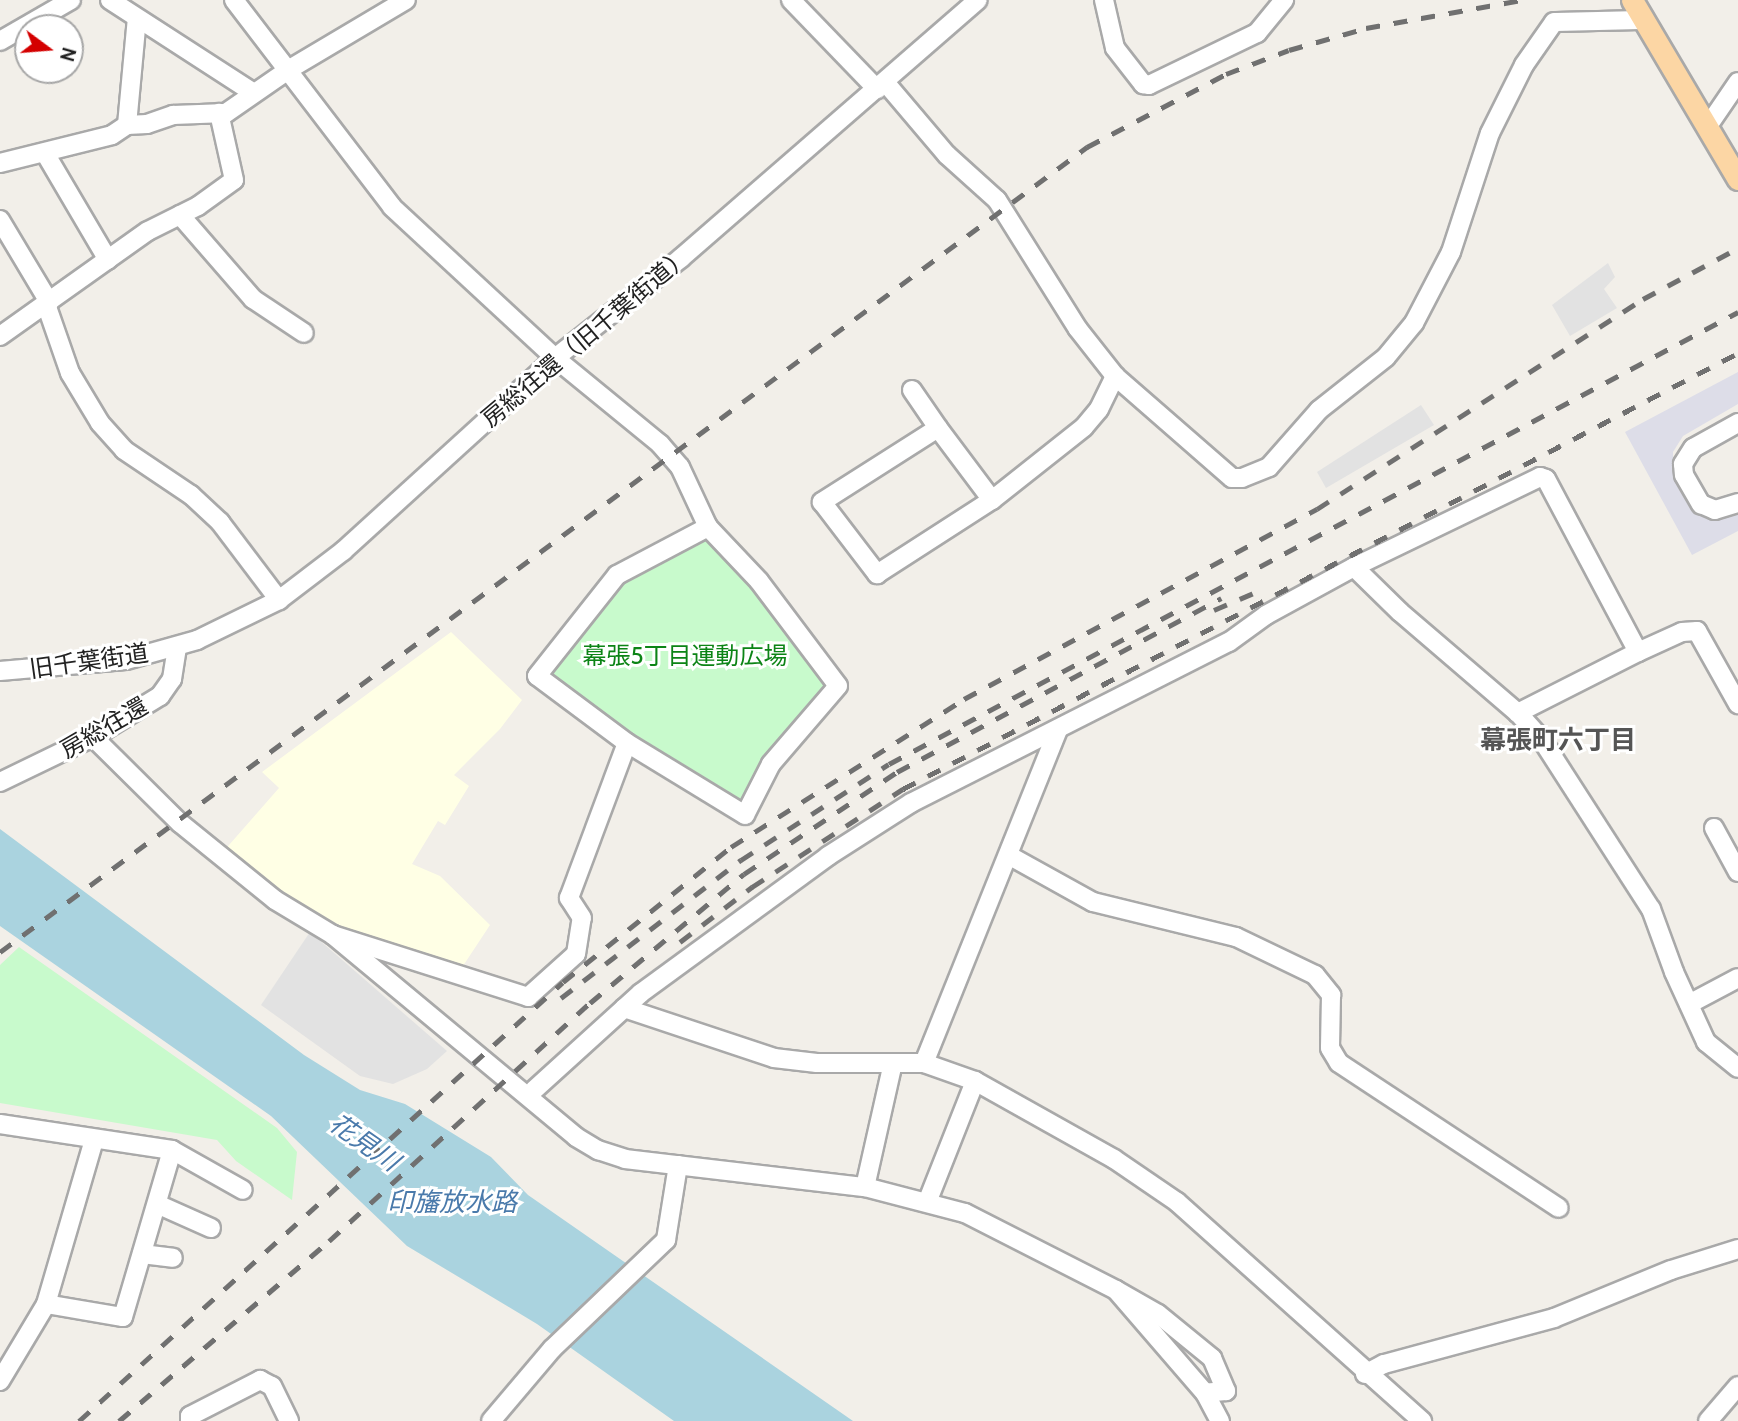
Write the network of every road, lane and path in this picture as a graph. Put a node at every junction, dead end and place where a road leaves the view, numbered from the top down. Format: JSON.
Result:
{"nodes":[{"id":1,"x":71,"y":0,"type":"edge"},
{"id":2,"x":110,"y":0,"type":"edge"},
{"id":3,"x":234,"y":0,"type":"edge"},
{"id":4,"x":406,"y":0,"type":"edge"},
{"id":5,"x":791,"y":0,"type":"edge"},
{"id":6,"x":978,"y":0,"type":"edge"},
{"id":7,"x":1104,"y":0,"type":"edge"},
{"id":8,"x":1284,"y":0,"type":"edge"},
{"id":9,"x":1632,"y":0,"type":"edge"},
{"id":10,"x":137,"y":18,"type":"junction"},
{"id":11,"x":1642,"y":20,"type":"junction"},
{"id":12,"x":0,"y":41,"type":"edge"},
{"id":13,"x":288,"y":69,"type":"junction"},
{"id":14,"x":1738,"y":82,"type":"edge"},
{"id":15,"x":881,"y":85,"type":"junction"},
{"id":16,"x":254,"y":93,"type":"junction"},
{"id":17,"x":219,"y":113,"type":"junction"},
{"id":18,"x":127,"y":125,"type":"junction"},
{"id":19,"x":1708,"y":126,"type":"junction"},
{"id":20,"x":45,"y":153,"type":"junction"},
{"id":21,"x":0,"y":163,"type":"edge"},
{"id":22,"x":1738,"y":179,"type":"edge"},
{"id":23,"x":180,"y":215,"type":"junction"},
{"id":24,"x":0,"y":220,"type":"edge"},
{"id":25,"x":108,"y":260,"type":"junction"},
{"id":26,"x":48,"y":303,"type":"junction"},
{"id":27,"x":304,"y":333,"type":"dead end"},
{"id":28,"x":0,"y":336,"type":"edge"},
{"id":29,"x":555,"y":358,"type":"junction"},
{"id":30,"x":1115,"y":376,"type":"junction"},
{"id":31,"x":912,"y":390,"type":"dead end"},
{"id":32,"x":1738,"y":423,"type":"edge"},
{"id":33,"x":938,"y":428,"type":"junction"},
{"id":34,"x":992,"y":500,"type":"junction"},
{"id":35,"x":1738,"y":503,"type":"edge"},
{"id":36,"x":708,"y":527,"type":"junction"},
{"id":37,"x":1354,"y":567,"type":"junction"},
{"id":38,"x":279,"y":600,"type":"junction"},
{"id":39,"x":177,"y":647,"type":"junction"},
{"id":40,"x":1638,"y":652,"type":"junction"},
{"id":41,"x":0,"y":671,"type":"edge"},
{"id":42,"x":1738,"y":704,"type":"edge"},
{"id":43,"x":1518,"y":713,"type":"junction"},
{"id":44,"x":1058,"y":729,"type":"junction"},
{"id":45,"x":93,"y":737,"type":"junction"},
{"id":46,"x":626,"y":743,"type":"junction"},
{"id":47,"x":0,"y":782,"type":"edge"},
{"id":48,"x":1714,"y":828,"type":"dead end"},
{"id":49,"x":1010,"y":856,"type":"junction"},
{"id":50,"x":1738,"y":872,"type":"edge"},
{"id":51,"x":333,"y":935,"type":"junction"},
{"id":52,"x":1738,"y":978,"type":"edge"},
{"id":53,"x":1689,"y":1004,"type":"junction"},
{"id":54,"x":624,"y":1008,"type":"junction"},
{"id":55,"x":893,"y":1063,"type":"junction"},
{"id":56,"x":924,"y":1063,"type":"junction"},
{"id":57,"x":1738,"y":1068,"type":"edge"},
{"id":58,"x":975,"y":1081,"type":"junction"},
{"id":59,"x":534,"y":1090,"type":"dead end"},
{"id":60,"x":0,"y":1124,"type":"edge"},
{"id":61,"x":94,"y":1140,"type":"junction"},
{"id":62,"x":172,"y":1150,"type":"junction"},
{"id":63,"x":678,"y":1165,"type":"junction"},
{"id":64,"x":864,"y":1187,"type":"junction"},
{"id":65,"x":243,"y":1190,"type":"dead end"},
{"id":66,"x":928,"y":1200,"type":"junction"},
{"id":67,"x":157,"y":1204,"type":"junction"},
{"id":68,"x":1559,"y":1208,"type":"dead end"},
{"id":69,"x":211,"y":1228,"type":"dead end"},
{"id":70,"x":1738,"y":1249,"type":"edge"},
{"id":71,"x":142,"y":1254,"type":"junction"},
{"id":72,"x":173,"y":1258,"type":"dead end"},
{"id":73,"x":1116,"y":1290,"type":"junction"},
{"id":74,"x":46,"y":1304,"type":"junction"},
{"id":75,"x":1365,"y":1374,"type":"junction"},
{"id":76,"x":0,"y":1381,"type":"edge"},
{"id":77,"x":1738,"y":1386,"type":"edge"},
{"id":78,"x":1205,"y":1393,"type":"junction"},
{"id":79,"x":190,"y":1421,"type":"edge"},
{"id":80,"x":289,"y":1421,"type":"edge"},
{"id":81,"x":491,"y":1421,"type":"edge"},
{"id":82,"x":1220,"y":1421,"type":"edge"},
{"id":83,"x":1422,"y":1421,"type":"edge"},
{"id":84,"x":1708,"y":1421,"type":"edge"}],
"edges":[{"from":1,"to":12,"type":"street"},
{"from":2,"to":10,"type":"street"},
{"from":3,"to":13,"type":"street"},
{"from":4,"to":13,"type":"street"},
{"from":5,"to":15,"type":"street"},
{"from":6,"to":15,"type":"street","name":"房総往還（旧千葉街道）"},
{"from":7,"to":8,"type":"street"},
{"from":9,"to":11,"type":"main road"},
{"from":10,"to":16,"type":"street"},
{"from":10,"to":18,"type":"street"},
{"from":11,"to":19,"type":"main road"},
{"from":11,"to":30,"type":"street"},
{"from":13,"to":16,"type":"street"},
{"from":13,"to":29,"type":"street"},
{"from":14,"to":19,"type":"street"},
{"from":15,"to":29,"type":"street","name":"房総往還（旧千葉街道）"},
{"from":15,"to":30,"type":"street"},
{"from":16,"to":17,"type":"street"},
{"from":17,"to":18,"type":"street"},
{"from":17,"to":23,"type":"street"},
{"from":18,"to":20,"type":"street"},
{"from":19,"to":22,"type":"main road"},
{"from":20,"to":21,"type":"street"},
{"from":20,"to":25,"type":"street"},
{"from":23,"to":25,"type":"street"},
{"from":23,"to":27,"type":"street"},
{"from":24,"to":26,"type":"street"},
{"from":25,"to":26,"type":"street"},
{"from":26,"to":28,"type":"street"},
{"from":26,"to":38,"type":"street"},
{"from":29,"to":36,"type":"street"},
{"from":29,"to":38,"type":"street","name":"房総往還（旧千葉街道）"},
{"from":30,"to":34,"type":"street"},
{"from":31,"to":33,"type":"street"},
{"from":32,"to":35,"type":"street"},
{"from":33,"to":34,"type":"street"},
{"from":33,"to":34,"type":"street"},
{"from":36,"to":46,"type":"street"},
{"from":36,"to":46,"type":"street"},
{"from":37,"to":40,"type":"street"},
{"from":37,"to":43,"type":"street"},
{"from":37,"to":44,"type":"street"},
{"from":38,"to":39,"type":"street","name":"房総往還（旧千葉街道）"},
{"from":39,"to":41,"type":"street","name":"旧千葉街道"},
{"from":39,"to":45,"type":"street","name":"房総往還"},
{"from":40,"to":42,"type":"street"},
{"from":40,"to":43,"type":"street"},
{"from":43,"to":53,"type":"street"},
{"from":44,"to":49,"type":"street"},
{"from":44,"to":54,"type":"street"},
{"from":45,"to":47,"type":"street","name":"房総往還"},
{"from":45,"to":51,"type":"street"},
{"from":46,"to":51,"type":"street"},
{"from":48,"to":50,"type":"street"},
{"from":49,"to":56,"type":"street"},
{"from":49,"to":68,"type":"street"},
{"from":51,"to":63,"type":"street"},
{"from":52,"to":53,"type":"street"},
{"from":53,"to":57,"type":"street"},
{"from":54,"to":55,"type":"street"},
{"from":54,"to":59,"type":"street"},
{"from":55,"to":56,"type":"street"},
{"from":55,"to":64,"type":"street"},
{"from":56,"to":58,"type":"street"},
{"from":58,"to":66,"type":"street"},
{"from":58,"to":75,"type":"street"},
{"from":60,"to":61,"type":"street"},
{"from":61,"to":62,"type":"street"},
{"from":61,"to":74,"type":"street"},
{"from":62,"to":65,"type":"street"},
{"from":62,"to":67,"type":"street"},
{"from":63,"to":64,"type":"street"},
{"from":63,"to":81,"type":"street"},
{"from":64,"to":66,"type":"street"},
{"from":66,"to":73,"type":"street"},
{"from":67,"to":69,"type":"street"},
{"from":67,"to":71,"type":"street"},
{"from":70,"to":75,"type":"street"},
{"from":71,"to":72,"type":"street"},
{"from":71,"to":74,"type":"street"},
{"from":73,"to":78,"type":"street"},
{"from":73,"to":78,"type":"street"},
{"from":74,"to":76,"type":"street"},
{"from":75,"to":83,"type":"street"},
{"from":77,"to":84,"type":"street"},
{"from":78,"to":82,"type":"street"},
{"from":79,"to":80,"type":"street"}]}
